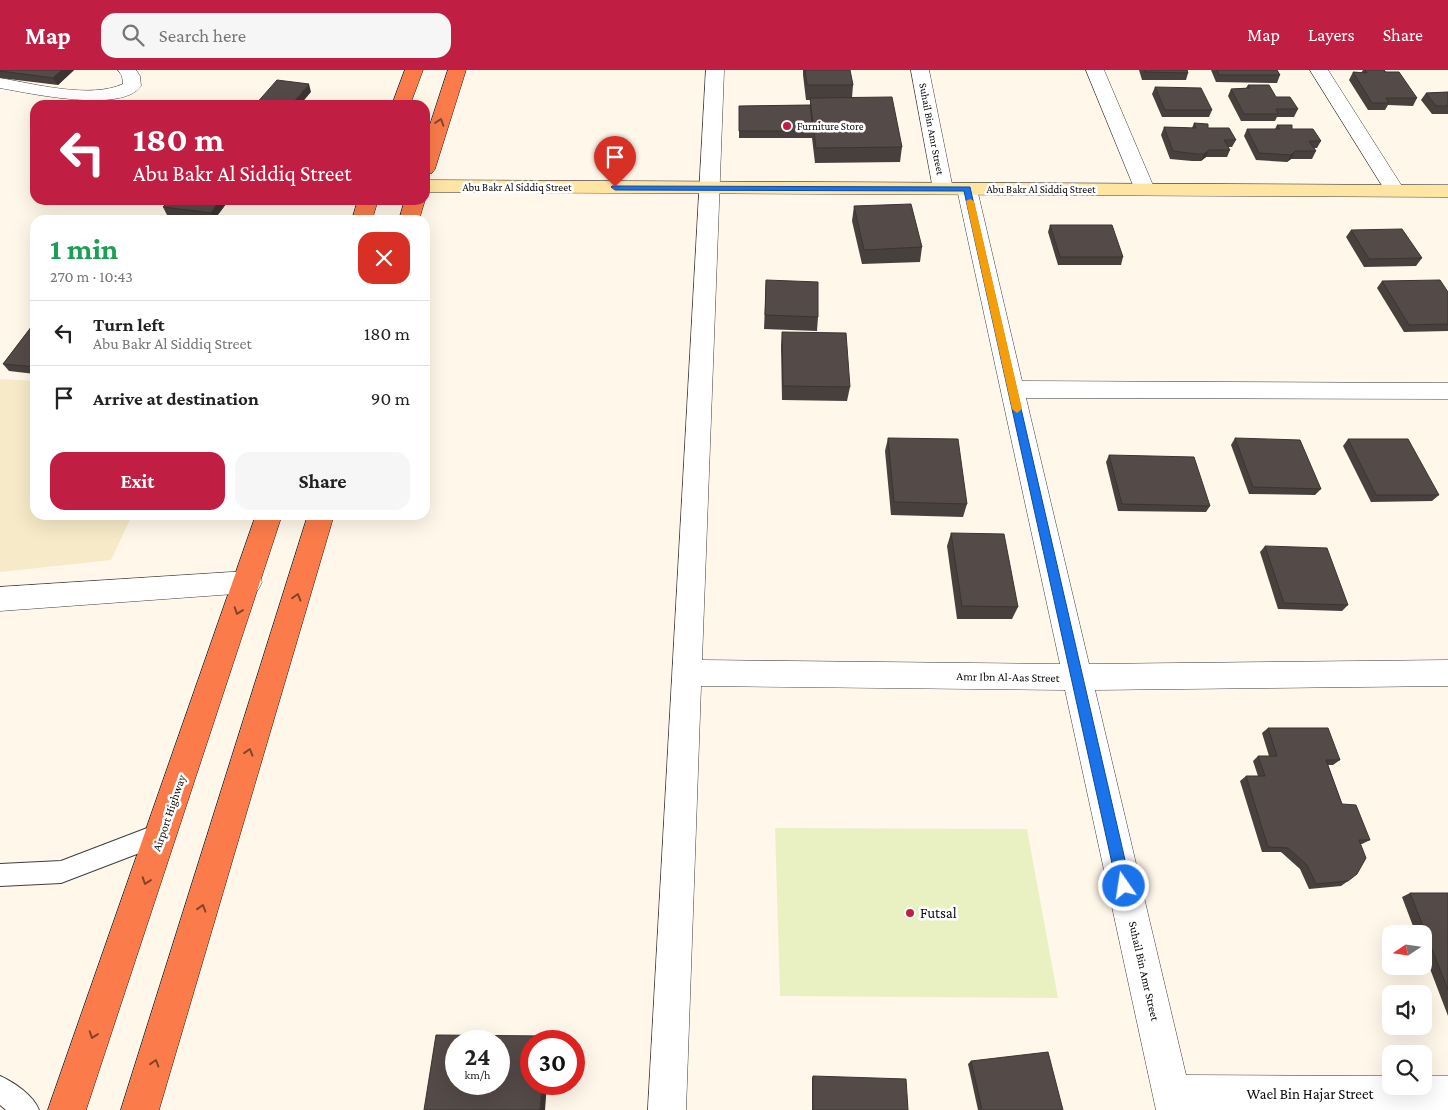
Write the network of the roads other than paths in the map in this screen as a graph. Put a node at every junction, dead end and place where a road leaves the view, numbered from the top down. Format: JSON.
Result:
{"nodes":[{"id":1,"x":127,"y":70,"type":"edge"},
{"id":2,"x":414,"y":70,"type":"edge"},
{"id":3,"x":457,"y":70,"type":"edge"},
{"id":4,"x":715,"y":70,"type":"edge"},
{"id":5,"x":920,"y":70,"type":"edge"},
{"id":6,"x":1095,"y":70,"type":"edge"},
{"id":7,"x":1319,"y":70,"type":"edge"},
{"id":8,"x":0,"y":83,"type":"edge"},
{"id":9,"x":403,"y":100,"type":"edge"},
{"id":10,"x":430,"y":154,"type":"edge"},
{"id":11,"x":430,"y":186,"type":"edge"},
{"id":12,"x":710,"y":188,"type":"junction"},
{"id":13,"x":943,"y":189,"type":"junction"},
{"id":14,"x":967,"y":189,"type":"junction"},
{"id":15,"x":1144,"y":190,"type":"junction"},
{"id":16,"x":1395,"y":191,"type":"junction"},
{"id":17,"x":1448,"y":191,"type":"edge"},
{"id":18,"x":1012,"y":389,"type":"junction"},
{"id":19,"x":1448,"y":391,"type":"edge"},
{"id":20,"x":267,"y":520,"type":"edge"},
{"id":21,"x":319,"y":520,"type":"edge"},
{"id":22,"x":248,"y":582,"type":"junction"},
{"id":23,"x":0,"y":599,"type":"edge"},
{"id":24,"x":1448,"y":673,"type":"edge"},
{"id":25,"x":687,"y":674,"type":"junction"},
{"id":26,"x":1077,"y":678,"type":"junction"},
{"id":27,"x":163,"y":833,"type":"junction"},
{"id":28,"x":0,"y":875,"type":"edge"},
{"id":29,"x":0,"y":1089,"type":"edge"},
{"id":30,"x":1448,"y":1095,"type":"edge"},
{"id":31,"x":1173,"y":1102,"type":"edge"},
{"id":32,"x":26,"y":1110,"type":"edge"},
{"id":33,"x":67,"y":1110,"type":"edge"},
{"id":34,"x":140,"y":1110,"type":"edge"},
{"id":35,"x":667,"y":1110,"type":"edge"}],
"edges":[{"from":1,"to":8,"type":"street"},
{"from":2,"to":9,"type":"highway"},
{"from":10,"to":3,"type":"highway","one_way":true},
{"from":4,"to":12,"type":"street"},
{"from":5,"to":13,"type":"street","name":"Suhail Bin Amr Street"},
{"from":6,"to":15,"type":"street"},
{"from":7,"to":16,"type":"street"},
{"from":11,"to":12,"type":"street","name":"Abu Bakr Al Siddiq Street"},
{"from":12,"to":13,"type":"street","name":"Abu Bakr Al Siddiq Street"},
{"from":12,"to":25,"type":"street"},
{"from":13,"to":14,"type":"street","name":"Abu Bakr Al Siddiq Street"},
{"from":14,"to":15,"type":"street","name":"Abu Bakr Al Siddiq Street"},
{"from":14,"to":18,"type":"street","name":"Suhail Bin Amr Street"},
{"from":15,"to":16,"type":"street","name":"Abu Bakr Al Siddiq Street"},
{"from":16,"to":17,"type":"street","name":"Abu Bakr Al Siddiq Street"},
{"from":18,"to":19,"type":"street"},
{"from":18,"to":26,"type":"street","name":"Suhail Bin Amr Street"},
{"from":20,"to":22,"type":"highway","name":"Airport Highway"},
{"from":34,"to":21,"type":"highway","one_way":true},
{"from":22,"to":23,"type":"street"},
{"from":22,"to":27,"type":"highway","name":"Airport Highway","one_way":true},
{"from":24,"to":26,"type":"street","name":"Amr Ibn Al-Aas Street"},
{"from":25,"to":26,"type":"street","name":"Amr Ibn Al-Aas Street"},
{"from":25,"to":35,"type":"street"},
{"from":26,"to":31,"type":"street","name":"Suhail Bin Amr Street"},
{"from":27,"to":28,"type":"lane"},
{"from":27,"to":33,"type":"highway","name":"Airport Highway","one_way":true},
{"from":29,"to":32,"type":"lane"},
{"from":30,"to":31,"type":"street","name":"Wael Bin Hajar Street"}]}
